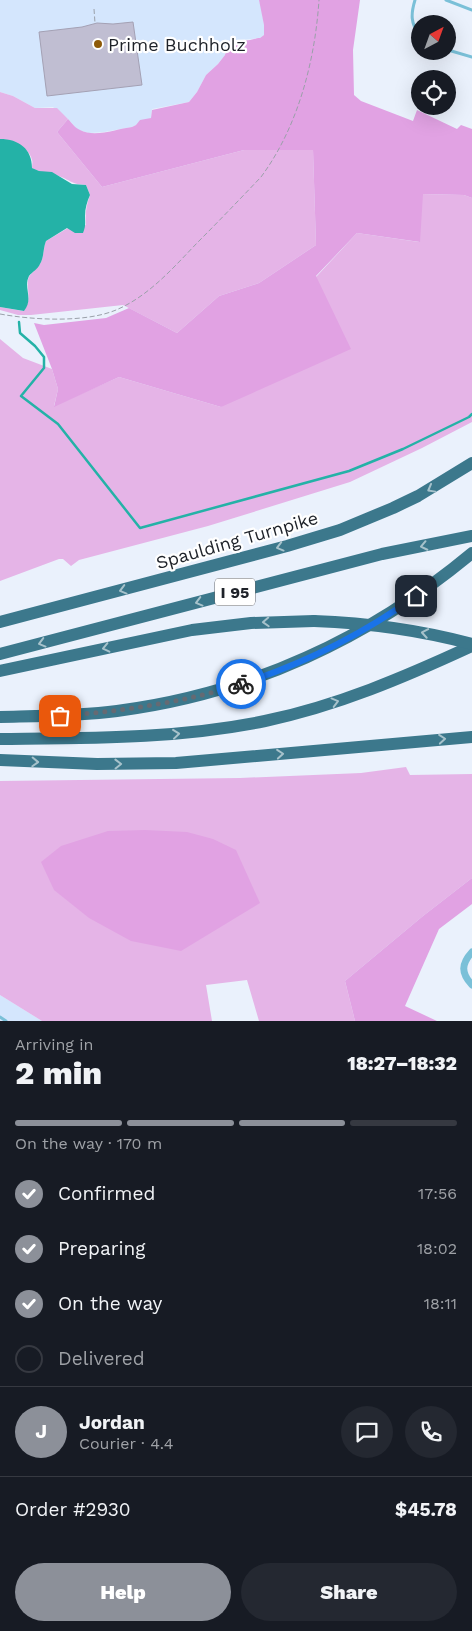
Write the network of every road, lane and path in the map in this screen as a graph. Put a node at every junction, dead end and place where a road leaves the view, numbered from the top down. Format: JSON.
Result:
{"nodes":[{"id":1,"x":319,"y":0,"type":"edge"},
{"id":2,"x":415,"y":0,"type":"edge"},
{"id":3,"x":446,"y":0,"type":"edge"},
{"id":4,"x":94,"y":9,"type":"dead end"},
{"id":5,"x":472,"y":10,"type":"edge"},
{"id":6,"x":412,"y":15,"type":"edge"},
{"id":7,"x":95,"y":23,"type":"dead end"},
{"id":8,"x":456,"y":52,"type":"edge"},
{"id":9,"x":472,"y":56,"type":"edge"},
{"id":10,"x":0,"y":314,"type":"edge"},
{"id":11,"x":472,"y":463,"type":"edge"},
{"id":12,"x":472,"y":536,"type":"edge"},
{"id":13,"x":472,"y":553,"type":"edge"},
{"id":14,"x":0,"y":622,"type":"edge"},
{"id":15,"x":472,"y":645,"type":"edge"},
{"id":16,"x":0,"y":654,"type":"edge"},
{"id":17,"x":0,"y":671,"type":"edge"},
{"id":18,"x":0,"y":717,"type":"edge"},
{"id":19,"x":472,"y":737,"type":"edge"},
{"id":20,"x":0,"y":739,"type":"edge"},
{"id":21,"x":0,"y":760,"type":"edge"},
{"id":22,"x":472,"y":952,"type":"edge"},
{"id":23,"x":472,"y":985,"type":"edge"},
{"id":24,"x":0,"y":1017,"type":"edge"},
{"id":25,"x":6,"y":1021,"type":"edge"}],
"edges":[{"from":1,"to":10,"type":"path"},
{"from":2,"to":6,"type":"lane"},
{"from":3,"to":5,"type":"lane"},
{"from":4,"to":7,"type":"path"},
{"from":8,"to":9,"type":"lane"},
{"from":11,"to":14,"type":"highway","name":"Spaulding Turnpike","one_way":true},
{"from":12,"to":16,"type":"highway","number":"I 95","one_way":true},
{"from":13,"to":18,"type":"highway"},
{"from":15,"to":17,"type":"highway","one_way":true,"bridge":true},
{"from":20,"to":15,"type":"highway","one_way":true},
{"from":21,"to":19,"type":"highway","one_way":true},
{"from":22,"to":23,"type":"street"},
{"from":24,"to":25,"type":"lane"}]}
